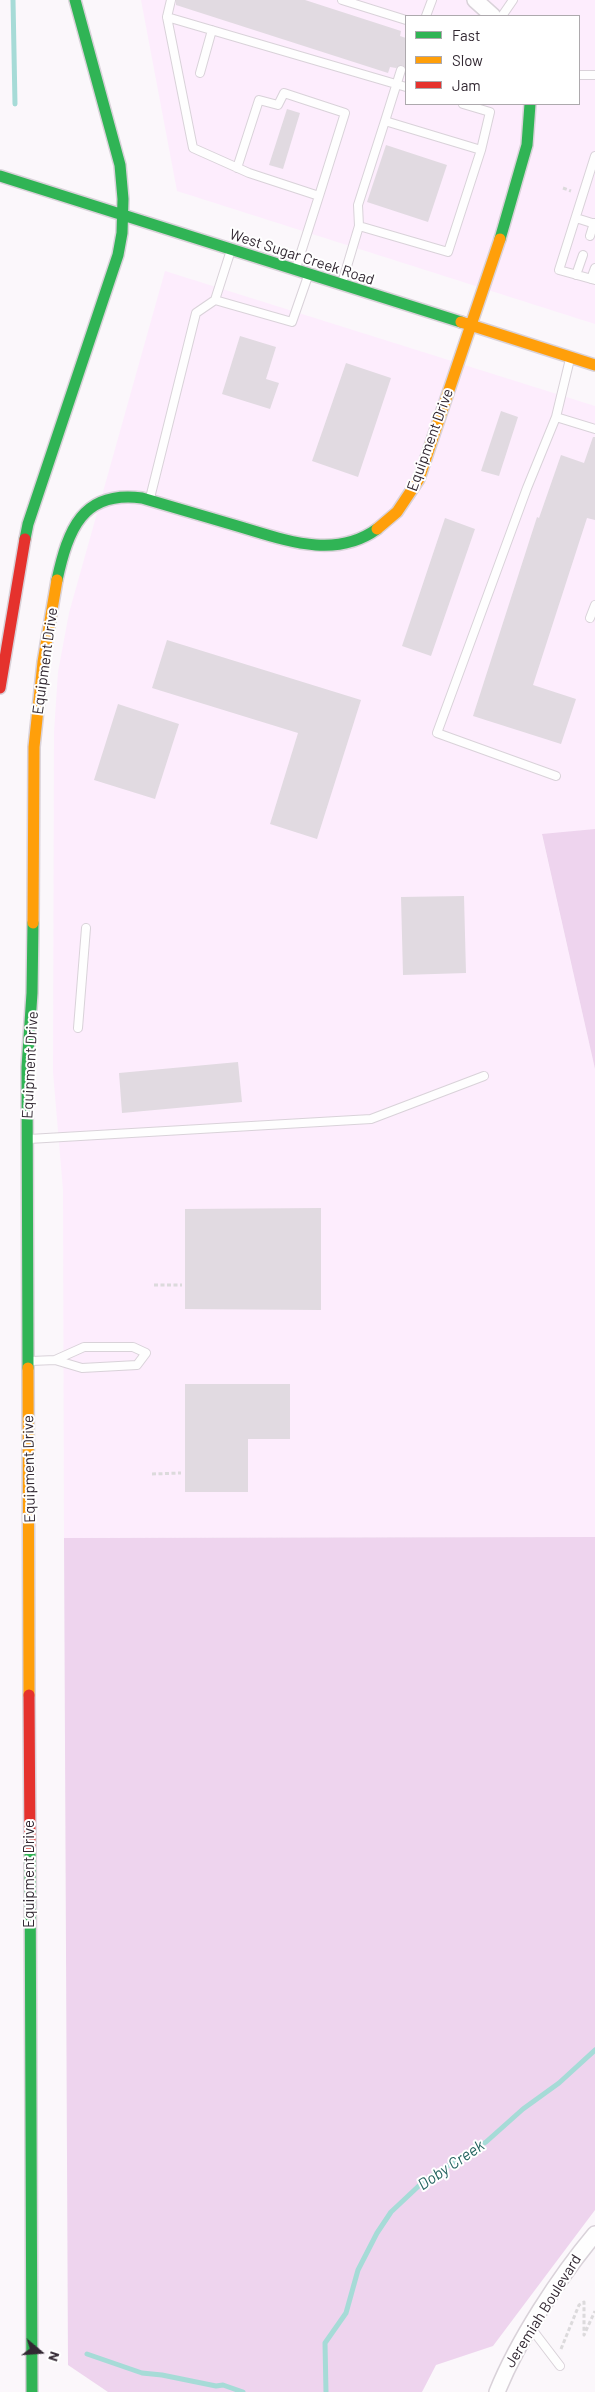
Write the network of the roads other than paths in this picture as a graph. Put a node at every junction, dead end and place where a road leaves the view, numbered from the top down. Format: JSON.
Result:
{"nodes":[{"id":1,"x":76,"y":0,"type":"edge"},
{"id":2,"x":171,"y":0,"type":"edge"},
{"id":3,"x":342,"y":0,"type":"edge"},
{"id":4,"x":432,"y":0,"type":"edge"},
{"id":5,"x":475,"y":0,"type":"edge"},
{"id":6,"x":513,"y":0,"type":"edge"},
{"id":7,"x":426,"y":15,"type":"edge"},
{"id":8,"x":492,"y":15,"type":"edge"},
{"id":9,"x":503,"y":15,"type":"edge"},
{"id":10,"x":167,"y":17,"type":"junction"},
{"id":11,"x":405,"y":20,"type":"edge"},
{"id":12,"x":212,"y":30,"type":"junction"},
{"id":13,"x":402,"y":70,"type":"dead end"},
{"id":14,"x":200,"y":73,"type":"dead end"},
{"id":15,"x":595,"y":74,"type":"edge"},
{"id":16,"x":580,"y":75,"type":"edge"},
{"id":17,"x":397,"y":85,"type":"junction"},
{"id":18,"x":405,"y":88,"type":"edge"},
{"id":19,"x":466,"y":105,"type":"edge"},
{"id":20,"x":530,"y":105,"type":"edge"},
{"id":21,"x":384,"y":122,"type":"junction"},
{"id":22,"x":481,"y":150,"type":"junction"},
{"id":23,"x":595,"y":156,"type":"edge"},
{"id":24,"x":237,"y":168,"type":"junction"},
{"id":25,"x":0,"y":176,"type":"edge"},
{"id":26,"x":319,"y":196,"type":"junction"},
{"id":27,"x":123,"y":215,"type":"junction"},
{"id":28,"x":576,"y":218,"type":"junction"},
{"id":29,"x":594,"y":224,"type":"edge"},
{"id":30,"x":359,"y":226,"type":"junction"},
{"id":31,"x":590,"y":236,"type":"dead end"},
{"id":32,"x":231,"y":250,"type":"junction"},
{"id":33,"x":583,"y":255,"type":"dead end"},
{"id":34,"x":595,"y":268,"type":"edge"},
{"id":35,"x":295,"y":270,"type":"junction"},
{"id":36,"x":308,"y":274,"type":"junction"},
{"id":37,"x":576,"y":275,"type":"junction"},
{"id":38,"x":593,"y":280,"type":"edge"},
{"id":39,"x":341,"y":285,"type":"junction"},
{"id":40,"x":215,"y":300,"type":"junction"},
{"id":41,"x":471,"y":326,"type":"junction"},
{"id":42,"x":571,"y":357,"type":"junction"},
{"id":43,"x":595,"y":365,"type":"edge"},
{"id":44,"x":556,"y":417,"type":"junction"},
{"id":45,"x":595,"y":430,"type":"edge"},
{"id":46,"x":150,"y":500,"type":"junction"},
{"id":47,"x":595,"y":605,"type":"edge"},
{"id":48,"x":590,"y":618,"type":"dead end"},
{"id":49,"x":0,"y":688,"type":"edge"},
{"id":50,"x":556,"y":776,"type":"dead end"},
{"id":51,"x":86,"y":928,"type":"dead end"},
{"id":52,"x":78,"y":1028,"type":"dead end"},
{"id":53,"x":484,"y":1076,"type":"dead end"},
{"id":54,"x":27,"y":1139,"type":"junction"},
{"id":55,"x":55,"y":1360,"type":"junction"},
{"id":56,"x":27,"y":1361,"type":"junction"},
{"id":57,"x":595,"y":2234,"type":"edge"},
{"id":58,"x":531,"y":2328,"type":"junction"},
{"id":59,"x":558,"y":2364,"type":"road end"},
{"id":60,"x":32,"y":2392,"type":"edge"},
{"id":61,"x":497,"y":2392,"type":"edge"}],
"edges":[{"from":1,"to":27,"type":"main road"},
{"from":2,"to":10,"type":"lane"},
{"from":3,"to":11,"type":"lane"},
{"from":4,"to":7,"type":"lane"},
{"from":5,"to":8,"type":"street"},
{"from":6,"to":9,"type":"lane"},
{"from":10,"to":12,"type":"lane"},
{"from":10,"to":24,"type":"lane"},
{"from":12,"to":14,"type":"lane"},
{"from":12,"to":17,"type":"lane"},
{"from":13,"to":17,"type":"lane"},
{"from":15,"to":16,"type":"lane"},
{"from":17,"to":18,"type":"lane"},
{"from":17,"to":21,"type":"lane"},
{"from":19,"to":22,"type":"lane"},
{"from":20,"to":41,"type":"main road","name":"Equipment Drive"},
{"from":21,"to":22,"type":"lane"},
{"from":21,"to":30,"type":"lane"},
{"from":22,"to":30,"type":"lane"},
{"from":23,"to":28,"type":"lane"},
{"from":24,"to":26,"type":"lane"},
{"from":24,"to":26,"type":"lane"},
{"from":25,"to":27,"type":"main road","name":"West Sugar Creek Road"},
{"from":26,"to":35,"type":"lane"},
{"from":27,"to":32,"type":"main road","name":"West Sugar Creek Road"},
{"from":27,"to":49,"type":"main road"},
{"from":28,"to":29,"type":"lane"},
{"from":28,"to":37,"type":"lane"},
{"from":29,"to":31,"type":"lane"},
{"from":30,"to":39,"type":"lane"},
{"from":32,"to":35,"type":"main road","name":"West Sugar Creek Road"},
{"from":32,"to":40,"type":"lane"},
{"from":33,"to":37,"type":"lane"},
{"from":34,"to":38,"type":"lane"},
{"from":35,"to":36,"type":"main road","name":"West Sugar Creek Road"},
{"from":36,"to":39,"type":"main road","name":"West Sugar Creek Road"},
{"from":36,"to":40,"type":"lane"},
{"from":37,"to":38,"type":"lane"},
{"from":39,"to":41,"type":"main road","name":"West Sugar Creek Road"},
{"from":40,"to":46,"type":"lane"},
{"from":41,"to":42,"type":"main road","name":"West Sugar Creek Road"},
{"from":41,"to":46,"type":"main road","name":"Equipment Drive"},
{"from":42,"to":43,"type":"main road","name":"West Sugar Creek Road"},
{"from":42,"to":44,"type":"lane"},
{"from":44,"to":45,"type":"lane"},
{"from":44,"to":50,"type":"lane"},
{"from":46,"to":54,"type":"main road","name":"Equipment Drive"},
{"from":47,"to":48,"type":"lane"},
{"from":51,"to":52,"type":"lane"},
{"from":53,"to":54,"type":"lane"},
{"from":54,"to":56,"type":"main road","name":"Equipment Drive"},
{"from":55,"to":55,"type":"lane"},
{"from":55,"to":56,"type":"lane"},
{"from":56,"to":60,"type":"main road","name":"Equipment Drive"},
{"from":57,"to":58,"type":"street","name":"Jeremiah Boulevard"},
{"from":58,"to":59,"type":"lane"},
{"from":58,"to":61,"type":"street","name":"Jeremiah Boulevard"}]}
